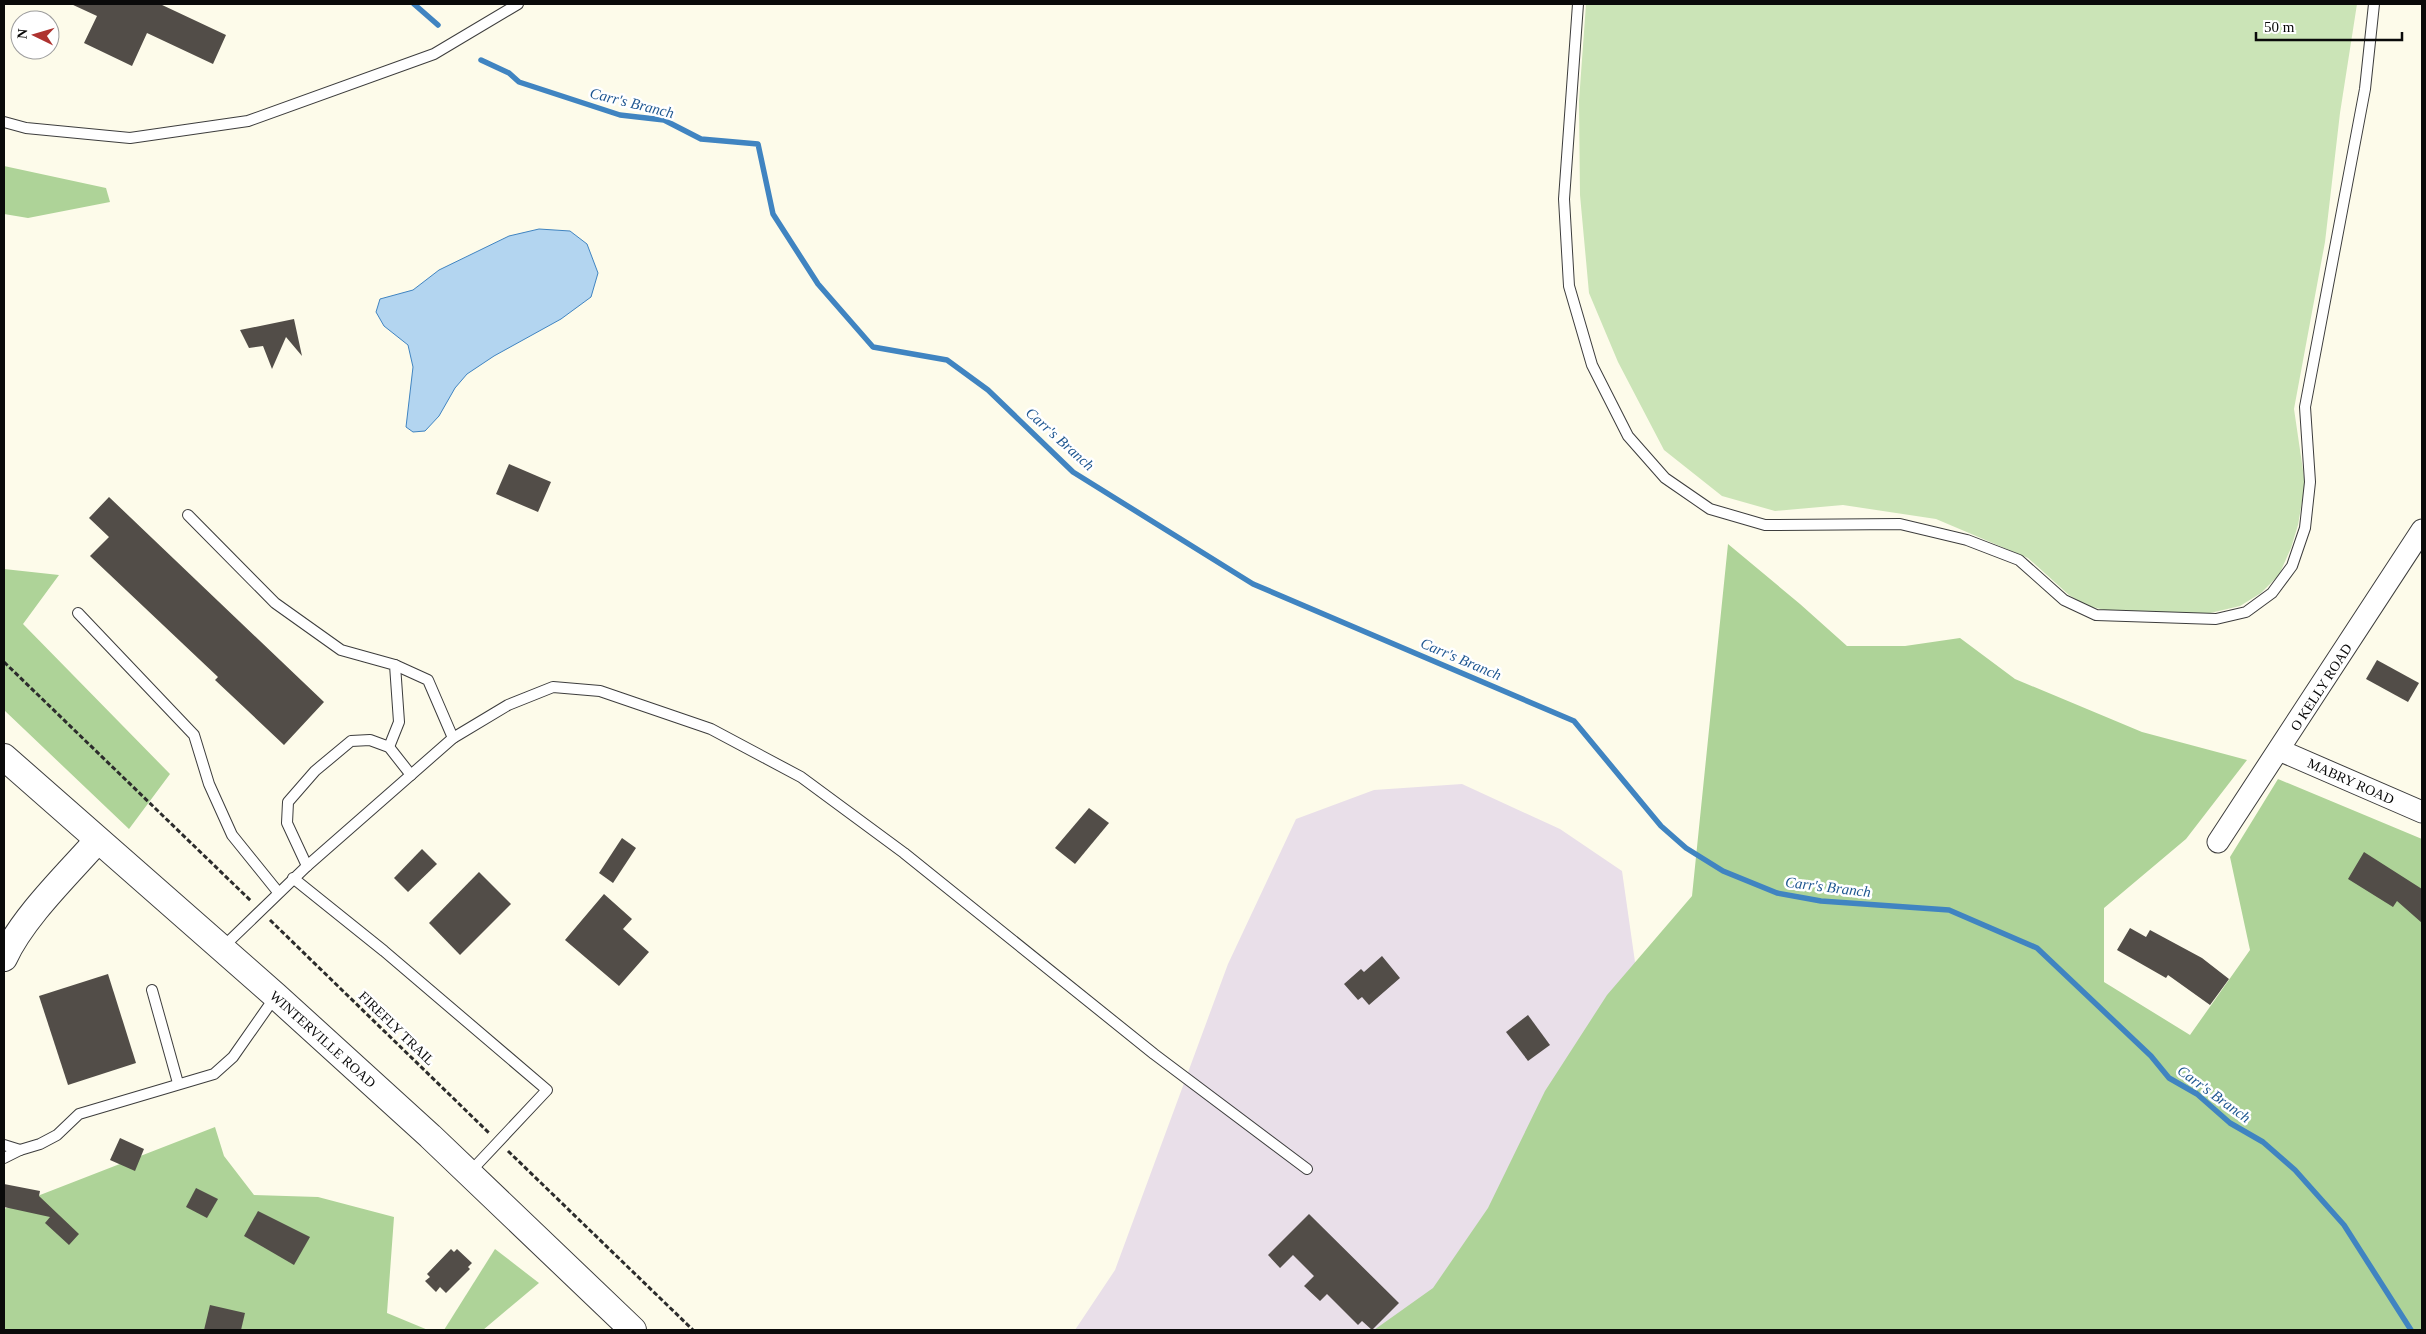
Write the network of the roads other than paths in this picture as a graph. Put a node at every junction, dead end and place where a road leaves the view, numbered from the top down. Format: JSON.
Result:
{"nodes":[{"id":1,"x":518,"y":4,"type":"edge"},
{"id":2,"x":1578,"y":4,"type":"edge"},
{"id":3,"x":2374,"y":4,"type":"edge"},
{"id":4,"x":4,"y":122,"type":"edge"},
{"id":5,"x":188,"y":515,"type":"dead end"},
{"id":6,"x":2422,"y":530,"type":"edge"},
{"id":7,"x":78,"y":614,"type":"dead end"},
{"id":8,"x":395,"y":665,"type":"junction"},
{"id":9,"x":453,"y":738,"type":"junction"},
{"id":10,"x":389,"y":747,"type":"junction"},
{"id":11,"x":2280,"y":750,"type":"junction"},
{"id":12,"x":4,"y":757,"type":"edge"},
{"id":13,"x":411,"y":775,"type":"junction"},
{"id":14,"x":2422,"y":812,"type":"edge"},
{"id":15,"x":97,"y":841,"type":"junction"},
{"id":16,"x":2218,"y":842,"type":"dead end"},
{"id":17,"x":307,"y":866,"type":"junction"},
{"id":18,"x":293,"y":878,"type":"junction"},
{"id":19,"x":278,"y":892,"type":"junction"},
{"id":20,"x":222,"y":948,"type":"junction"},
{"id":21,"x":4,"y":958,"type":"edge"},
{"id":22,"x":152,"y":990,"type":"dead end"},
{"id":23,"x":276,"y":996,"type":"junction"},
{"id":24,"x":178,"y":1083,"type":"junction"},
{"id":25,"x":4,"y":1145,"type":"edge"},
{"id":26,"x":20,"y":1150,"type":"junction"},
{"id":27,"x":4,"y":1158,"type":"edge"},
{"id":28,"x":1307,"y":1170,"type":"dead end"},
{"id":29,"x":469,"y":1173,"type":"junction"},
{"id":30,"x":633,"y":1330,"type":"edge"}],
"edges":[{"from":1,"to":4,"type":"lane"},
{"from":2,"to":3,"type":"lane"},
{"from":5,"to":8,"type":"lane"},
{"from":6,"to":11,"type":"street","name":"O KELLY ROAD"},
{"from":7,"to":19,"type":"lane"},
{"from":8,"to":9,"type":"lane"},
{"from":8,"to":10,"type":"lane"},
{"from":9,"to":13,"type":"lane"},
{"from":9,"to":28,"type":"lane"},
{"from":10,"to":13,"type":"lane"},
{"from":10,"to":17,"type":"lane"},
{"from":11,"to":14,"type":"street","name":"MABRY ROAD"},
{"from":11,"to":16,"type":"street","name":"O KELLY ROAD"},
{"from":12,"to":15,"type":"street","name":"WINTERVILLE ROAD"},
{"from":13,"to":17,"type":"lane"},
{"from":15,"to":20,"type":"street","name":"WINTERVILLE ROAD"},
{"from":15,"to":21,"type":"street"},
{"from":17,"to":18,"type":"lane"},
{"from":18,"to":19,"type":"lane"},
{"from":18,"to":29,"type":"lane"},
{"from":19,"to":20,"type":"lane"},
{"from":20,"to":23,"type":"street","name":"WINTERVILLE ROAD"},
{"from":22,"to":24,"type":"lane"},
{"from":23,"to":24,"type":"lane"},
{"from":23,"to":29,"type":"street","name":"WINTERVILLE ROAD"},
{"from":24,"to":26,"type":"lane"},
{"from":25,"to":26,"type":"lane"},
{"from":26,"to":27,"type":"lane"},
{"from":29,"to":30,"type":"street","name":"WINTERVILLE ROAD"}]}
